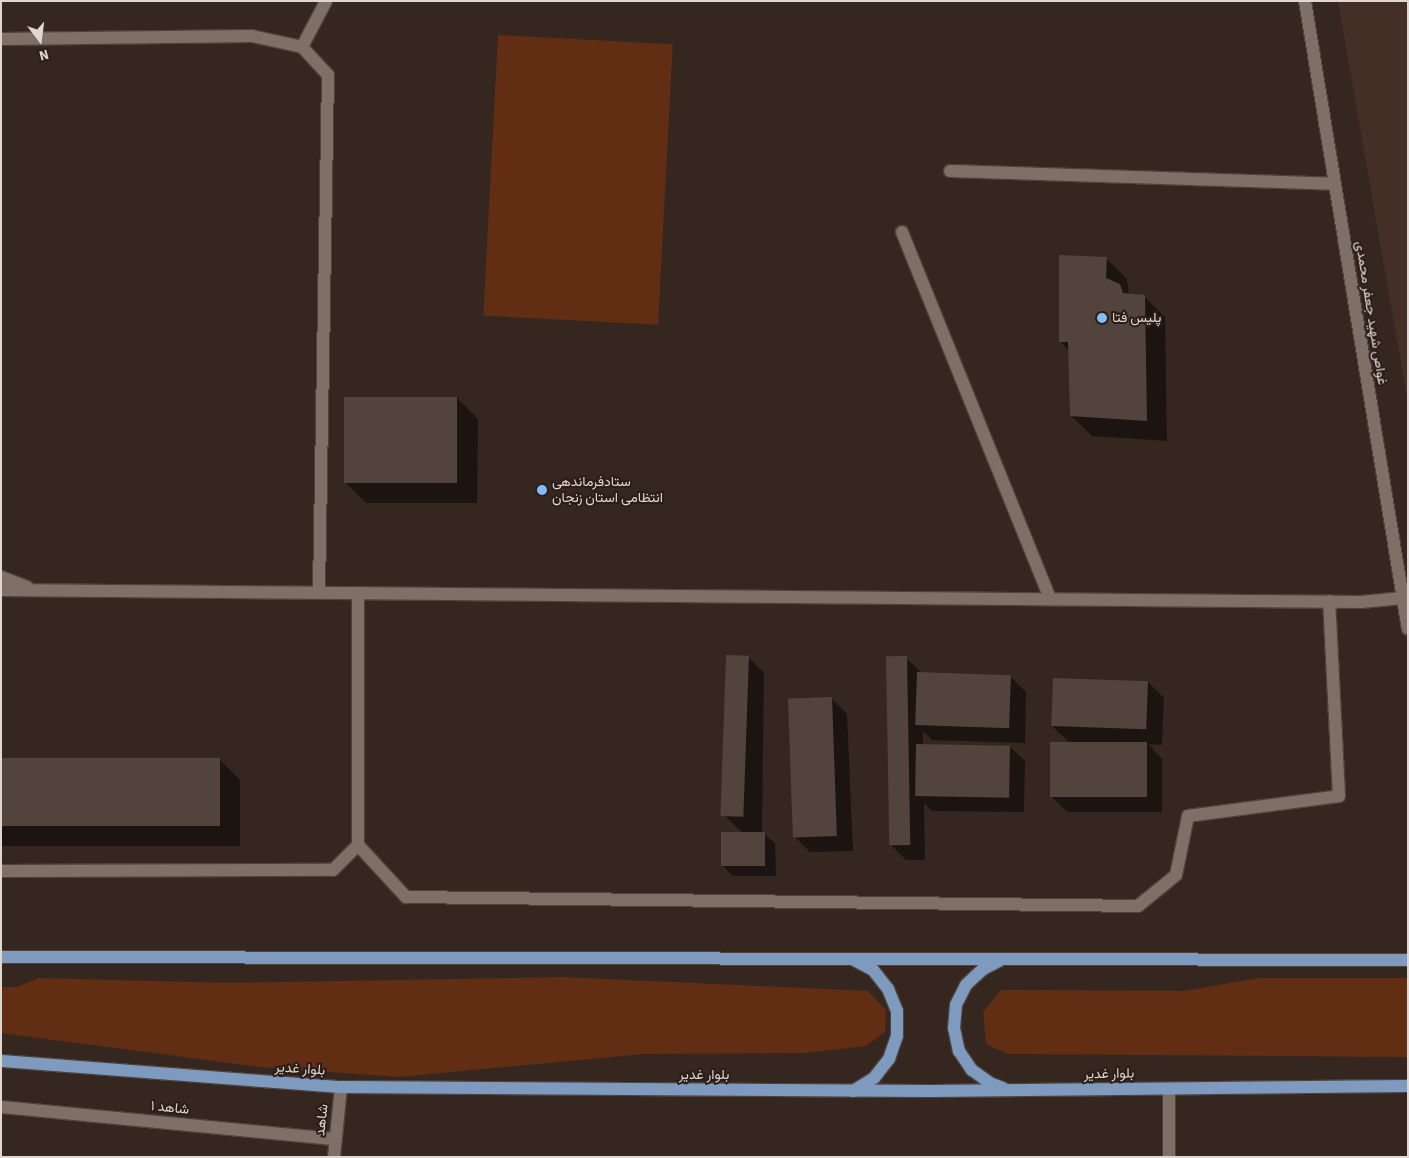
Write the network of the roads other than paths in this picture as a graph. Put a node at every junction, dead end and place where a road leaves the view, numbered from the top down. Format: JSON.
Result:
{"nodes":[{"id":1,"x":326,"y":1,"type":"edge"},
{"id":2,"x":1305,"y":1,"type":"edge"},
{"id":3,"x":1,"y":38,"type":"edge"},
{"id":4,"x":302,"y":47,"type":"junction"},
{"id":5,"x":950,"y":171,"type":"dead end"},
{"id":6,"x":1335,"y":184,"type":"junction"},
{"id":7,"x":902,"y":232,"type":"dead end"},
{"id":8,"x":1,"y":577,"type":"edge"},
{"id":9,"x":1,"y":590,"type":"edge"},
{"id":10,"x":34,"y":590,"type":"junction"},
{"id":11,"x":319,"y":593,"type":"junction"},
{"id":12,"x":358,"y":593,"type":"junction"},
{"id":13,"x":1403,"y":598,"type":"junction"},
{"id":14,"x":1050,"y":599,"type":"junction"},
{"id":15,"x":1329,"y":601,"type":"junction"},
{"id":16,"x":1408,"y":629,"type":"edge"},
{"id":17,"x":358,"y":845,"type":"junction"},
{"id":18,"x":1,"y":871,"type":"edge"},
{"id":19,"x":1,"y":957,"type":"edge"},
{"id":20,"x":852,"y":958,"type":"junction"},
{"id":21,"x":1003,"y":959,"type":"junction"},
{"id":22,"x":1408,"y":960,"type":"edge"},
{"id":23,"x":1,"y":1060,"type":"edge"},
{"id":24,"x":1408,"y":1086,"type":"edge"},
{"id":25,"x":341,"y":1087,"type":"junction"},
{"id":26,"x":1169,"y":1089,"type":"junction"},
{"id":27,"x":1012,"y":1090,"type":"junction"},
{"id":28,"x":853,"y":1091,"type":"junction"},
{"id":29,"x":1,"y":1107,"type":"edge"},
{"id":30,"x":335,"y":1139,"type":"junction"},
{"id":31,"x":334,"y":1157,"type":"edge"},
{"id":32,"x":1169,"y":1157,"type":"edge"}],
"edges":[{"from":1,"to":4,"type":"street"},
{"from":2,"to":6,"type":"street","name":"غواص شهید جعفر محمدی"},
{"from":3,"to":4,"type":"street"},
{"from":4,"to":11,"type":"street"},
{"from":5,"to":6,"type":"street"},
{"from":6,"to":13,"type":"street","name":"غواص شهید جعفر محمدی"},
{"from":7,"to":14,"type":"street"},
{"from":8,"to":10,"type":"street"},
{"from":9,"to":10,"type":"street"},
{"from":10,"to":11,"type":"street"},
{"from":11,"to":12,"type":"street"},
{"from":12,"to":14,"type":"street"},
{"from":12,"to":17,"type":"street"},
{"from":13,"to":15,"type":"street"},
{"from":13,"to":16,"type":"street","name":"غواص شهید جعفر محمدی"},
{"from":14,"to":15,"type":"street"},
{"from":15,"to":17,"type":"street"},
{"from":17,"to":18,"type":"street"},
{"from":19,"to":20,"type":"main road"},
{"from":20,"to":21,"type":"main road"},
{"from":20,"to":28,"type":"main road"},
{"from":21,"to":22,"type":"main road"},
{"from":21,"to":27,"type":"main road"},
{"from":23,"to":25,"type":"main road","name":"بلوار غدیر"},
{"from":24,"to":26,"type":"main road","name":"بلوار غدیر"},
{"from":25,"to":28,"type":"main road","name":"بلوار غدیر"},
{"from":25,"to":30,"type":"street","name":"شاهد"},
{"from":26,"to":27,"type":"main road","name":"بلوار غدیر"},
{"from":26,"to":32,"type":"street"},
{"from":27,"to":28,"type":"main road","name":"بلوار غدیر"},
{"from":29,"to":30,"type":"street","name":"شاهد ۱"},
{"from":30,"to":31,"type":"street","name":"شاهد"}]}
